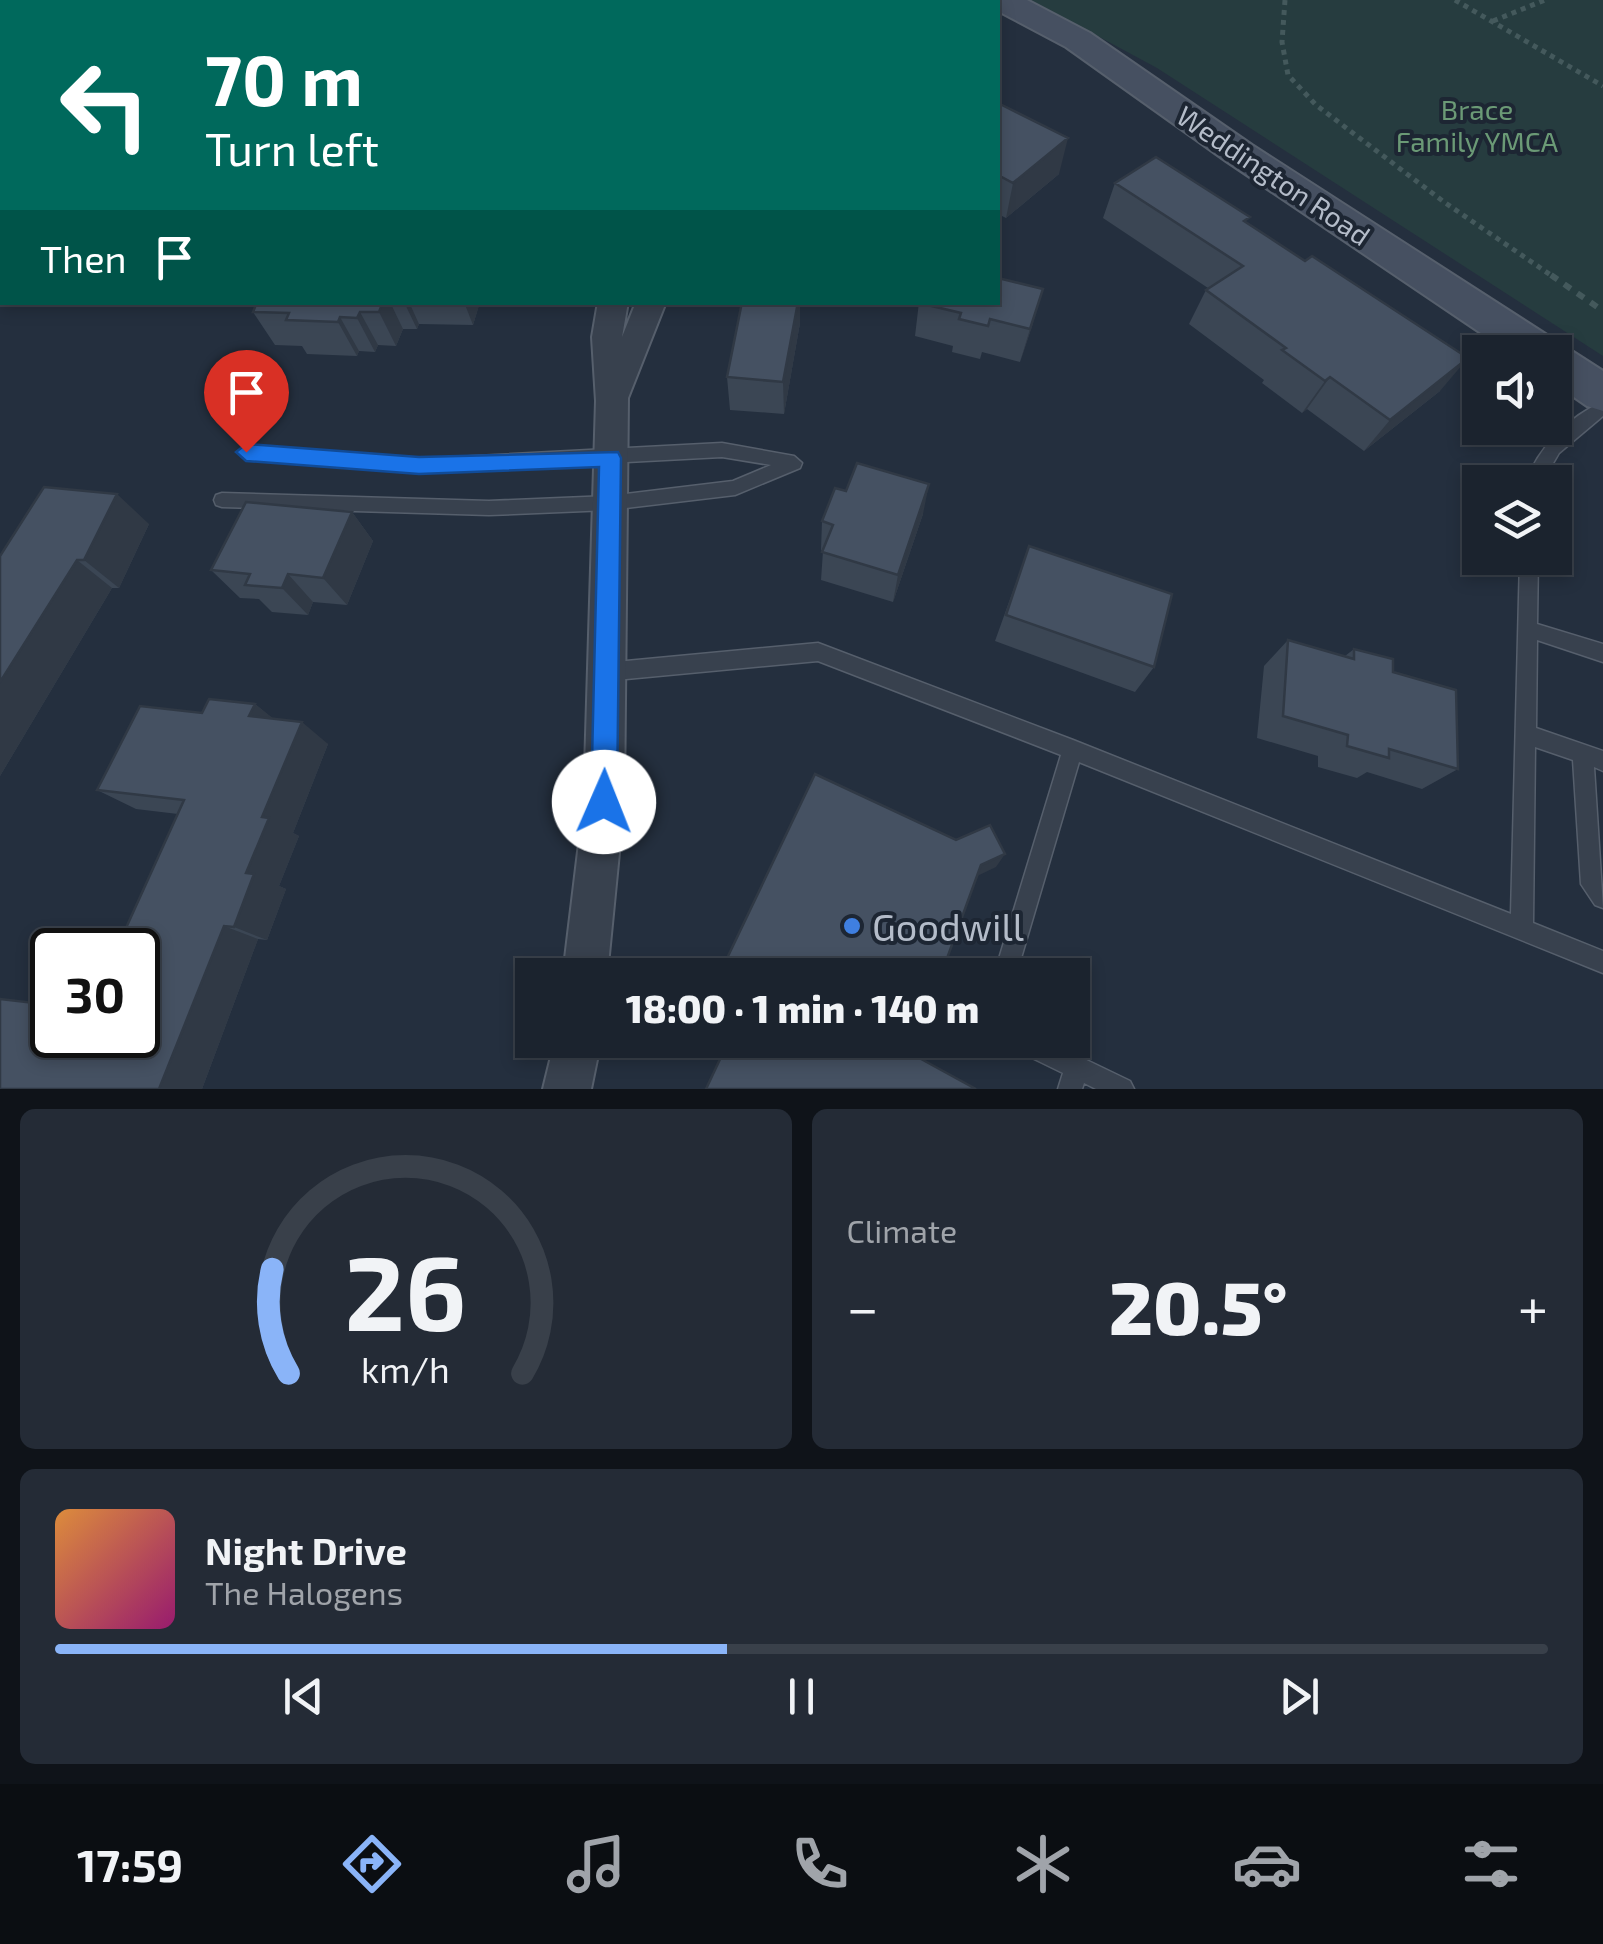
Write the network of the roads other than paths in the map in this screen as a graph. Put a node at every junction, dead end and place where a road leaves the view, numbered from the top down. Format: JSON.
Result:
{"nodes":[{"id":1,"x":1005,"y":1,"type":"edge"},
{"id":2,"x":613,"y":305,"type":"edge"},
{"id":3,"x":650,"y":305,"type":"edge"},
{"id":4,"x":1515,"y":335,"type":"edge"},
{"id":5,"x":1572,"y":373,"type":"edge"},
{"id":6,"x":1603,"y":394,"type":"edge"},
{"id":7,"x":612,"y":400,"type":"junction"},
{"id":8,"x":1603,"y":408,"type":"edge"},
{"id":9,"x":246,"y":452,"type":"dead end"},
{"id":10,"x":610,"y":458,"type":"junction"},
{"id":11,"x":1541,"y":465,"type":"edge"},
{"id":12,"x":222,"y":500,"type":"dead end"},
{"id":13,"x":609,"y":503,"type":"junction"},
{"id":14,"x":1528,"y":575,"type":"edge"},
{"id":15,"x":1528,"y":629,"type":"junction"},
{"id":16,"x":1603,"y":653,"type":"edge"},
{"id":17,"x":605,"y":672,"type":"junction"},
{"id":18,"x":1526,"y":734,"type":"junction"},
{"id":19,"x":1073,"y":750,"type":"junction"},
{"id":20,"x":1593,"y":757,"type":"edge"},
{"id":21,"x":1603,"y":897,"type":"edge"},
{"id":22,"x":1522,"y":929,"type":"junction"},
{"id":23,"x":587,"y":958,"type":"edge"},
{"id":24,"x":1010,"y":958,"type":"edge"},
{"id":25,"x":1603,"y":962,"type":"edge"},
{"id":26,"x":574,"y":1058,"type":"edge"},
{"id":27,"x":1045,"y":1058,"type":"edge"},
{"id":28,"x":1073,"y":1078,"type":"edge"},
{"id":29,"x":566,"y":1089,"type":"edge"},
{"id":30,"x":1122,"y":1089,"type":"edge"}],
"edges":[{"from":1,"to":4,"type":"main road","name":"Weddington Road"},
{"from":2,"to":7,"type":"street"},
{"from":3,"to":7,"type":"street"},
{"from":5,"to":6,"type":"main road"},
{"from":7,"to":10,"type":"street"},
{"from":8,"to":11,"type":"lane"},
{"from":9,"to":10,"type":"lane"},
{"from":10,"to":13,"type":"street"},
{"from":10,"to":13,"type":"lane"},
{"from":12,"to":13,"type":"lane"},
{"from":13,"to":17,"type":"street"},
{"from":14,"to":15,"type":"lane"},
{"from":15,"to":16,"type":"lane"},
{"from":15,"to":18,"type":"lane"},
{"from":17,"to":19,"type":"lane"},
{"from":17,"to":23,"type":"street"},
{"from":18,"to":20,"type":"lane"},
{"from":18,"to":22,"type":"lane"},
{"from":19,"to":22,"type":"lane"},
{"from":19,"to":24,"type":"lane"},
{"from":20,"to":21,"type":"lane"},
{"from":22,"to":25,"type":"lane"},
{"from":26,"to":29,"type":"street"},
{"from":27,"to":28,"type":"lane"},
{"from":28,"to":30,"type":"lane"}]}
